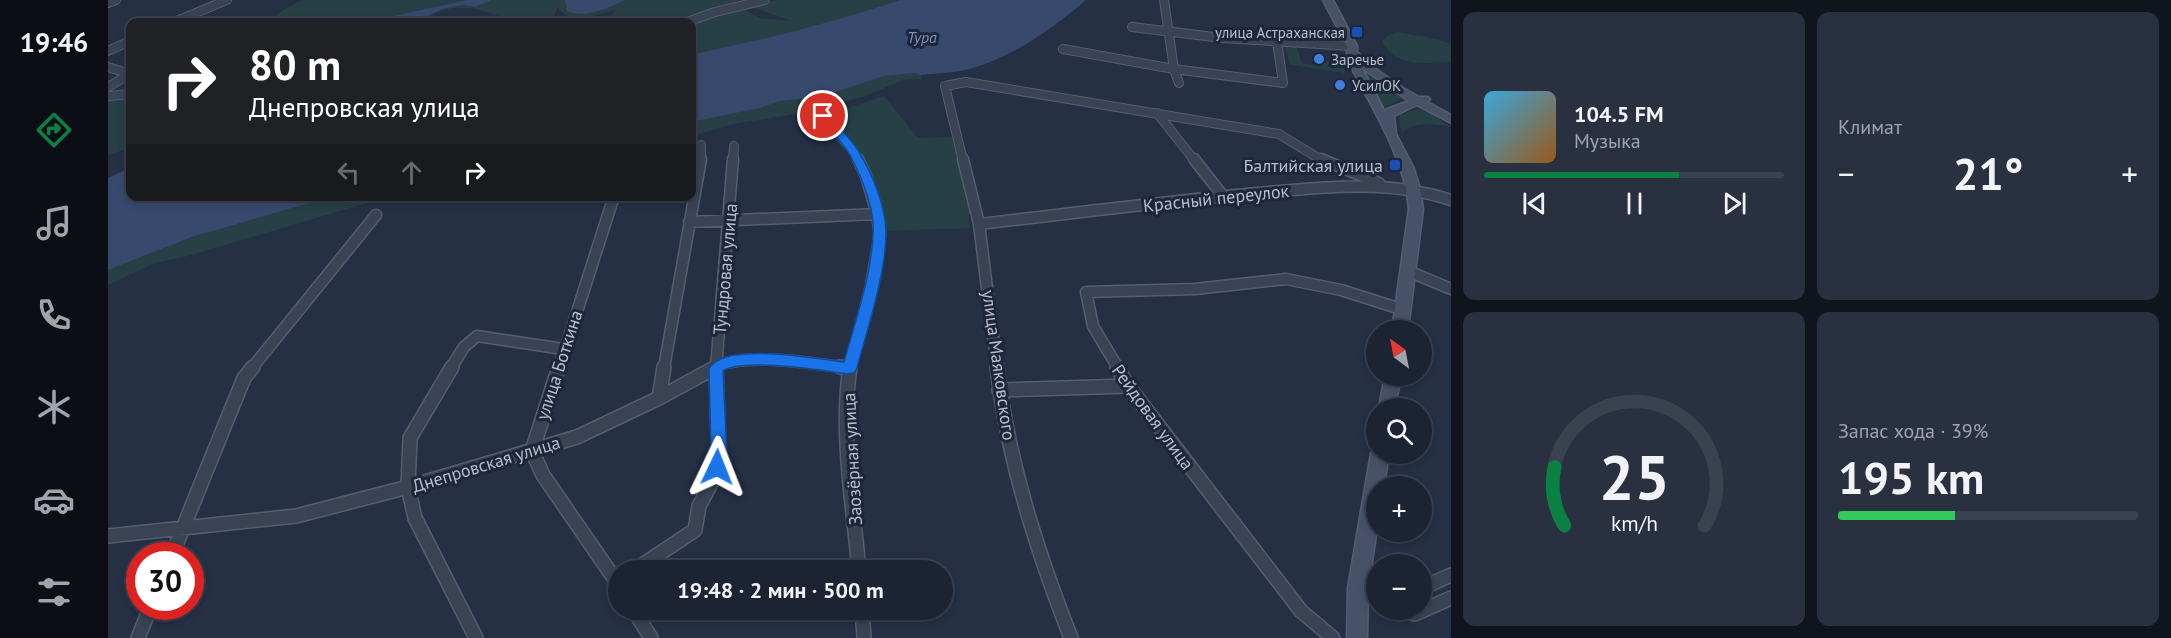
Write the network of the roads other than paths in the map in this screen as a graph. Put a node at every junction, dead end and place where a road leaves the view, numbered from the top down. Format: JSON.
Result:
{"nodes":[{"id":1,"x":116,"y":0,"type":"edge"},
{"id":2,"x":227,"y":0,"type":"edge"},
{"id":3,"x":765,"y":0,"type":"edge"},
{"id":4,"x":1164,"y":0,"type":"edge"},
{"id":5,"x":1329,"y":0,"type":"edge"},
{"id":6,"x":108,"y":3,"type":"edge"},
{"id":7,"x":184,"y":18,"type":"edge"},
{"id":8,"x":696,"y":19,"type":"edge"},
{"id":9,"x":1132,"y":27,"type":"dead end"},
{"id":10,"x":1169,"y":33,"type":"junction"},
{"id":11,"x":1277,"y":41,"type":"junction"},
{"id":12,"x":126,"y":43,"type":"edge"},
{"id":13,"x":1352,"y":49,"type":"junction"},
{"id":14,"x":1064,"y":50,"type":"dead end"},
{"id":15,"x":108,"y":51,"type":"edge"},
{"id":16,"x":108,"y":67,"type":"edge"},
{"id":17,"x":1174,"y":69,"type":"junction"},
{"id":18,"x":126,"y":73,"type":"edge"},
{"id":19,"x":126,"y":76,"type":"edge"},
{"id":20,"x":1179,"y":83,"type":"dead end"},
{"id":21,"x":108,"y":87,"type":"edge"},
{"id":22,"x":126,"y":94,"type":"edge"},
{"id":23,"x":108,"y":96,"type":"edge"},
{"id":24,"x":1423,"y":100,"type":"junction"},
{"id":25,"x":1157,"y":113,"type":"junction"},
{"id":26,"x":1451,"y":114,"type":"edge"},
{"id":27,"x":823,"y":116,"type":"dead end"},
{"id":28,"x":1451,"y":120,"type":"edge"},
{"id":29,"x":1392,"y":137,"type":"junction"},
{"id":30,"x":701,"y":145,"type":"dead end"},
{"id":31,"x":734,"y":146,"type":"dead end"},
{"id":32,"x":696,"y":182,"type":"edge"},
{"id":33,"x":1379,"y":183,"type":"junction"},
{"id":34,"x":1414,"y":189,"type":"junction"},
{"id":35,"x":1223,"y":196,"type":"junction"},
{"id":36,"x":1451,"y":200,"type":"edge"},
{"id":37,"x":612,"y":201,"type":"edge"},
{"id":38,"x":693,"y":201,"type":"edge"},
{"id":39,"x":877,"y":214,"type":"junction"},
{"id":40,"x":376,"y":215,"type":"dead end"},
{"id":41,"x":729,"y":219,"type":"junction"},
{"id":42,"x":689,"y":222,"type":"junction"},
{"id":43,"x":979,"y":224,"type":"junction"},
{"id":44,"x":1408,"y":271,"type":"junction"},
{"id":45,"x":1451,"y":289,"type":"edge"},
{"id":46,"x":1404,"y":310,"type":"junction"},
{"id":47,"x":1402,"y":320,"type":"edge"},
{"id":48,"x":563,"y":349,"type":"junction"},
{"id":49,"x":849,"y":368,"type":"junction"},
{"id":50,"x":716,"y":369,"type":"junction"},
{"id":51,"x":1128,"y":386,"type":"junction"},
{"id":52,"x":999,"y":390,"type":"junction"},
{"id":53,"x":659,"y":398,"type":"junction"},
{"id":54,"x":532,"y":451,"type":"junction"},
{"id":55,"x":1378,"y":464,"type":"edge"},
{"id":56,"x":408,"y":487,"type":"junction"},
{"id":57,"x":183,"y":528,"type":"junction"},
{"id":58,"x":108,"y":537,"type":"edge"},
{"id":59,"x":177,"y":542,"type":"edge"},
{"id":60,"x":650,"y":560,"type":"edge"},
{"id":61,"x":858,"y":560,"type":"edge"},
{"id":62,"x":608,"y":569,"type":"edge"},
{"id":63,"x":1451,"y":575,"type":"edge"},
{"id":64,"x":1432,"y":584,"type":"edge"},
{"id":65,"x":1358,"y":588,"type":"junction"},
{"id":66,"x":1366,"y":592,"type":"edge"},
{"id":67,"x":1451,"y":598,"type":"edge"},
{"id":68,"x":1432,"y":606,"type":"edge"},
{"id":69,"x":145,"y":620,"type":"edge"},
{"id":70,"x":640,"y":620,"type":"edge"},
{"id":71,"x":863,"y":620,"type":"edge"},
{"id":72,"x":138,"y":638,"type":"edge"},
{"id":73,"x":476,"y":638,"type":"edge"},
{"id":74,"x":651,"y":638,"type":"edge"},
{"id":75,"x":864,"y":638,"type":"edge"},
{"id":76,"x":1071,"y":638,"type":"edge"},
{"id":77,"x":1333,"y":638,"type":"edge"},
{"id":78,"x":1357,"y":638,"type":"edge"}],
"edges":[{"from":1,"to":6,"type":"street"},
{"from":2,"to":7,"type":"street"},
{"from":3,"to":8,"type":"street"},
{"from":4,"to":10,"type":"street"},
{"from":5,"to":13,"type":"street"},
{"from":9,"to":10,"type":"street"},
{"from":10,"to":11,"type":"street"},
{"from":10,"to":17,"type":"street"},
{"from":11,"to":13,"type":"street"},
{"from":11,"to":17,"type":"street"},
{"from":12,"to":15,"type":"street"},
{"from":13,"to":24,"type":"street"},
{"from":13,"to":29,"type":"street"},
{"from":14,"to":17,"type":"street"},
{"from":16,"to":18,"type":"street"},
{"from":17,"to":20,"type":"street"},
{"from":19,"to":21,"type":"street"},
{"from":22,"to":23,"type":"street"},
{"from":24,"to":26,"type":"street"},
{"from":24,"to":28,"type":"street"},
{"from":24,"to":29,"type":"street"},
{"from":25,"to":33,"type":"street"},
{"from":25,"to":35,"type":"street"},
{"from":25,"to":43,"type":"street","name":"улица Маяковского"},
{"from":27,"to":39,"type":"street","name":"Заозёрная улица"},
{"from":29,"to":34,"type":"street"},
{"from":30,"to":32,"type":"street"},
{"from":31,"to":41,"type":"street","name":"Тундровая улица"},
{"from":33,"to":34,"type":"street","name":"Красный переулок"},
{"from":33,"to":35,"type":"street","name":"Красный переулок"},
{"from":34,"to":36,"type":"street","name":"Красный переулок"},
{"from":34,"to":44,"type":"street"},
{"from":35,"to":43,"type":"street","name":"Красный переулок"},
{"from":37,"to":48,"type":"street","name":"улица Боткина"},
{"from":38,"to":42,"type":"street"},
{"from":39,"to":41,"type":"street"},
{"from":39,"to":49,"type":"street","name":"Заозёрная улица"},
{"from":40,"to":57,"type":"street"},
{"from":41,"to":42,"type":"street"},
{"from":41,"to":50,"type":"street","name":"Тундровая улица"},
{"from":42,"to":53,"type":"street"},
{"from":43,"to":52,"type":"street","name":"улица Маяковского"},
{"from":44,"to":45,"type":"street"},
{"from":44,"to":46,"type":"street"},
{"from":46,"to":47,"type":"street"},
{"from":46,"to":51,"type":"street","name":"Рейдовая улица"},
{"from":48,"to":54,"type":"street","name":"улица Боткина"},
{"from":48,"to":56,"type":"street"},
{"from":49,"to":50,"type":"street","name":"Днепровская улица"},
{"from":49,"to":61,"type":"street","name":"Заозёрная улица"},
{"from":50,"to":53,"type":"street","name":"Днепровская улица"},
{"from":50,"to":60,"type":"street","name":"Тундровая улица"},
{"from":51,"to":52,"type":"street"},
{"from":51,"to":77,"type":"street","name":"Рейдовая улица"},
{"from":52,"to":76,"type":"street","name":"улица Маяковского"},
{"from":53,"to":54,"type":"street","name":"Днепровская улица"},
{"from":54,"to":56,"type":"street","name":"Днепровская улица"},
{"from":54,"to":62,"type":"street"},
{"from":55,"to":65,"type":"street"},
{"from":56,"to":57,"type":"street","name":"Днепровская улица"},
{"from":56,"to":73,"type":"street"},
{"from":57,"to":58,"type":"street","name":"Днепровская улица"},
{"from":57,"to":59,"type":"street"},
{"from":63,"to":64,"type":"street"},
{"from":65,"to":66,"type":"street"},
{"from":65,"to":78,"type":"street"},
{"from":67,"to":68,"type":"street"},
{"from":69,"to":72,"type":"street"},
{"from":70,"to":74,"type":"street"},
{"from":71,"to":75,"type":"street"}]}
